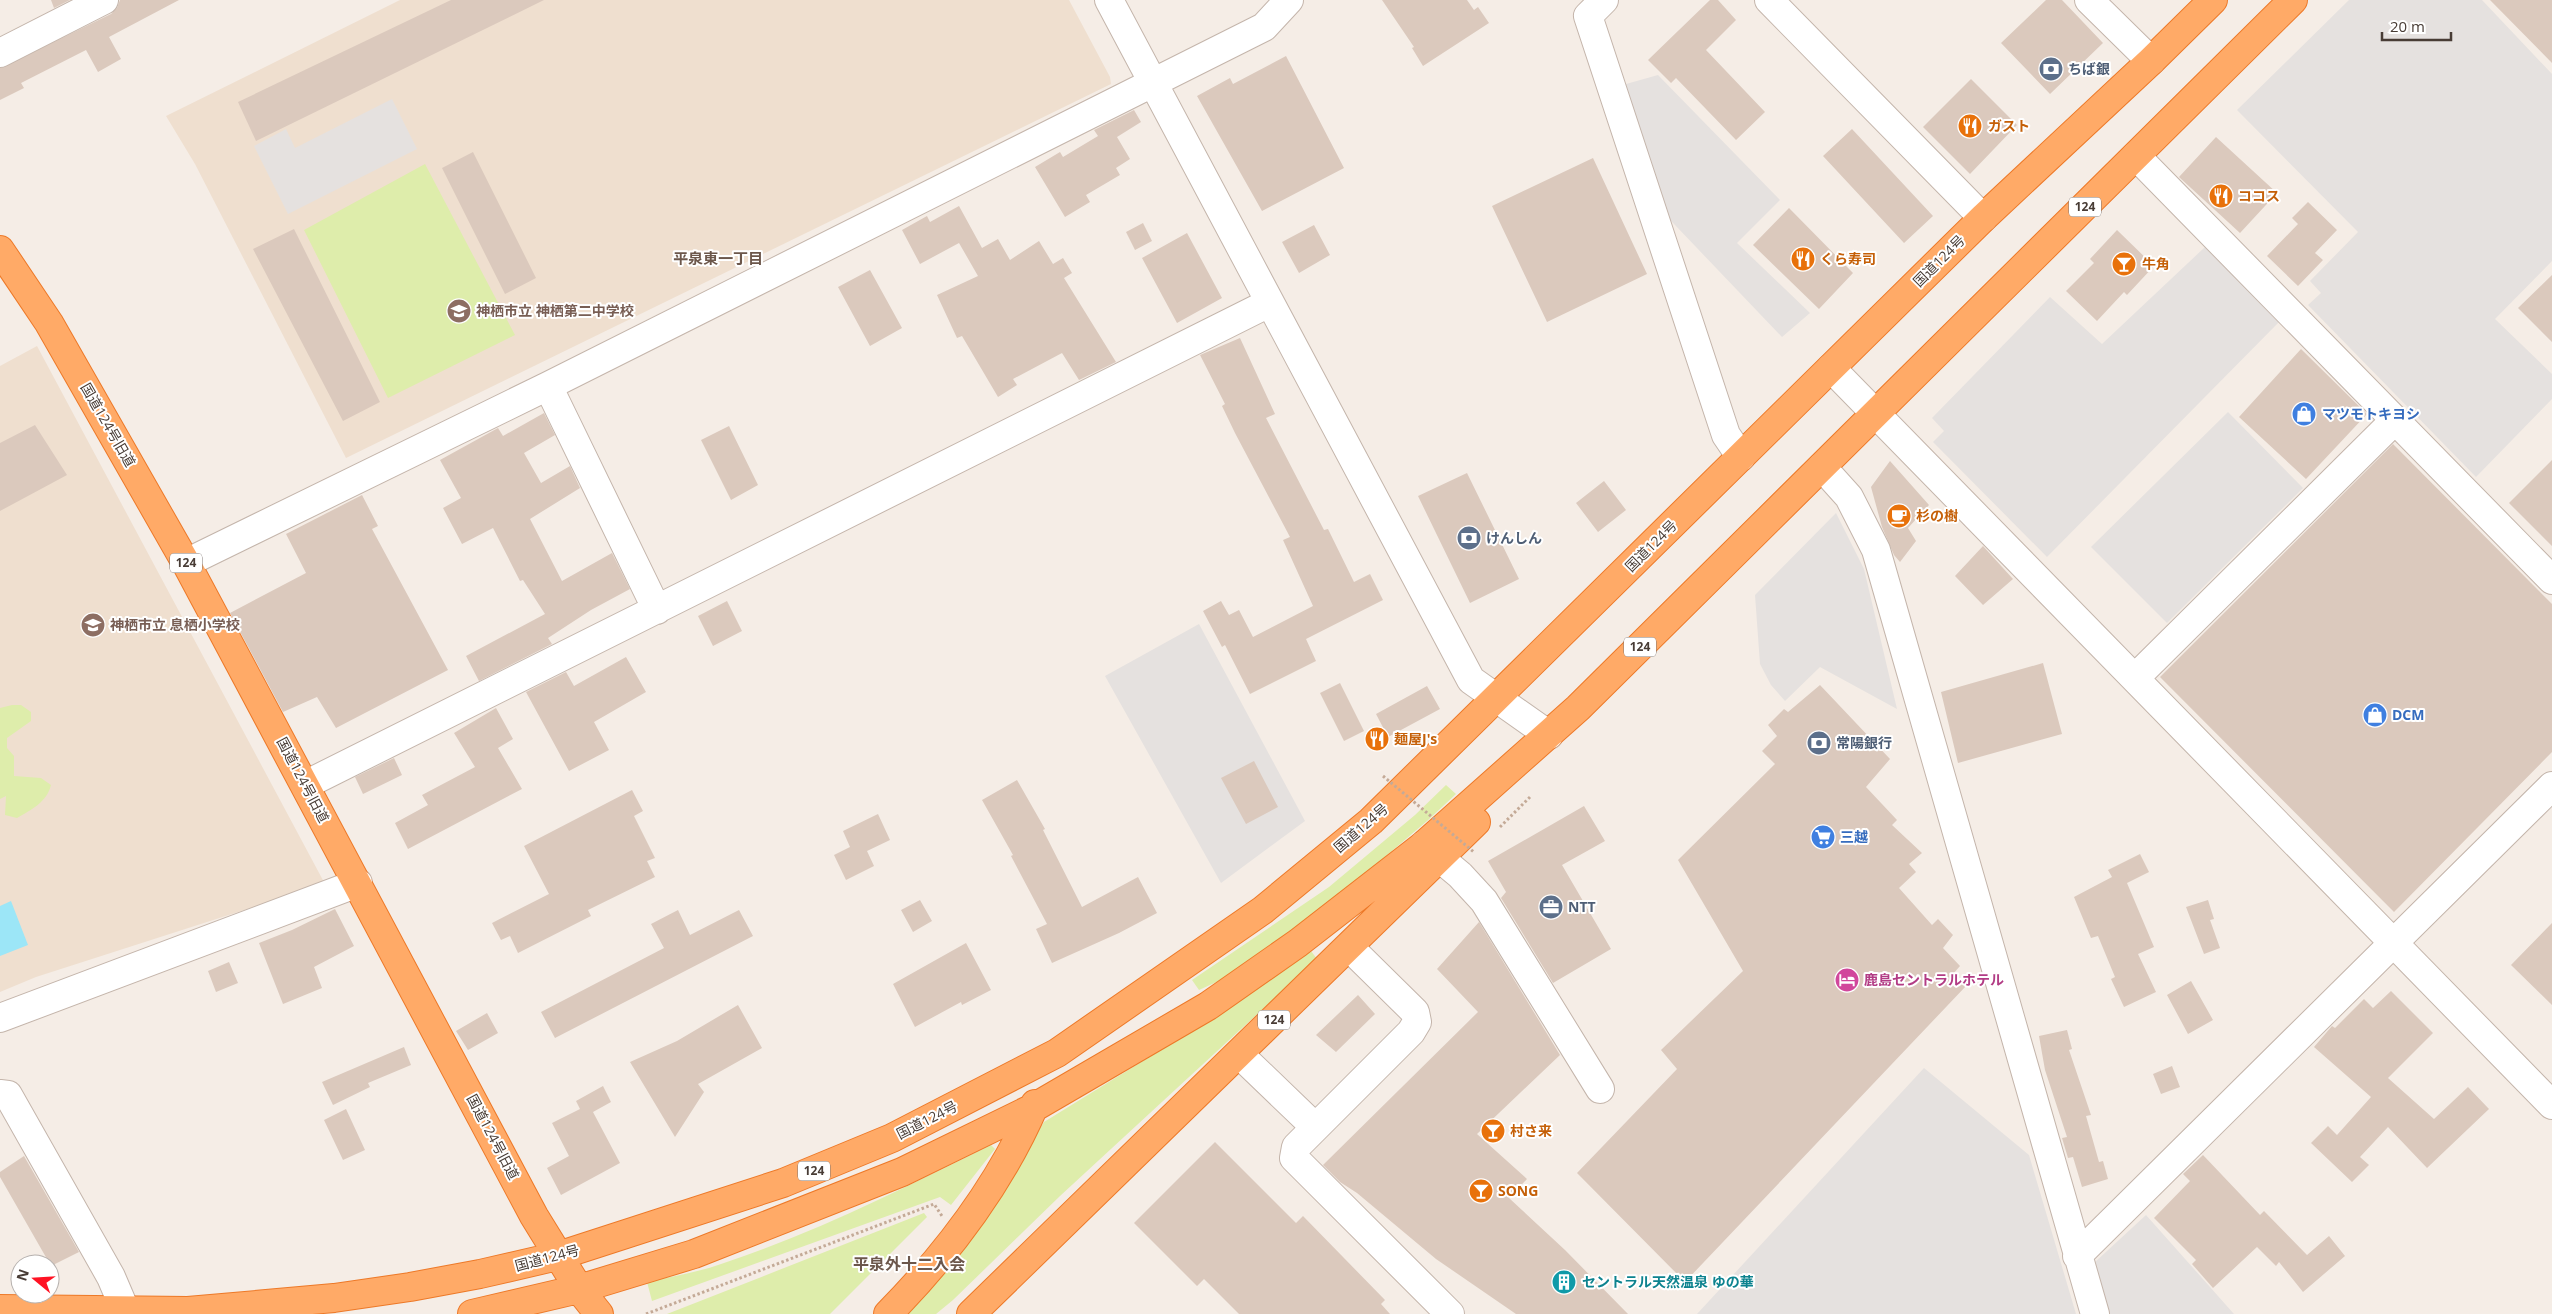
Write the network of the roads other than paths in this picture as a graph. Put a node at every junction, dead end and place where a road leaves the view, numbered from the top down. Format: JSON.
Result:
{"nodes":[{"id":1,"x":104,"y":0,"type":"edge"},
{"id":2,"x":1109,"y":0,"type":"edge"},
{"id":3,"x":1289,"y":0,"type":"edge"},
{"id":4,"x":1604,"y":0,"type":"edge"},
{"id":5,"x":1769,"y":0,"type":"edge"},
{"id":6,"x":2088,"y":0,"type":"edge"},
{"id":7,"x":2212,"y":0,"type":"edge"},
{"id":8,"x":2293,"y":0,"type":"edge"},
{"id":9,"x":0,"y":53,"type":"edge"},
{"id":10,"x":2151,"y":61,"type":"junction"},
{"id":11,"x":1153,"y":82,"type":"junction"},
{"id":12,"x":2136,"y":156,"type":"junction"},
{"id":13,"x":1983,"y":218,"type":"junction"},
{"id":14,"x":0,"y":250,"type":"edge"},
{"id":15,"x":1269,"y":303,"type":"junction"},
{"id":16,"x":1831,"y":368,"type":"junction"},
{"id":17,"x":548,"y":386,"type":"junction"},
{"id":18,"x":1876,"y":415,"type":"junction"},
{"id":19,"x":2395,"y":420,"type":"junction"},
{"id":20,"x":1741,"y":457,"type":"junction"},
{"id":21,"x":1822,"y":467,"type":"junction"},
{"id":22,"x":186,"y":563,"type":"junction"},
{"id":23,"x":2552,"y":580,"type":"edge"},
{"id":24,"x":657,"y":610,"type":"junction"},
{"id":25,"x":2135,"y":678,"type":"junction"},
{"id":26,"x":1497,"y":699,"type":"junction"},
{"id":27,"x":1549,"y":735,"type":"junction"},
{"id":28,"x":305,"y":784,"type":"junction"},
{"id":29,"x":2552,"y":786,"type":"edge"},
{"id":30,"x":1433,"y":852,"type":"junction"},
{"id":31,"x":358,"y":883,"type":"junction"},
{"id":32,"x":2393,"y":944,"type":"junction"},
{"id":33,"x":1349,"y":947,"type":"junction"},
{"id":34,"x":0,"y":1018,"type":"edge"},
{"id":35,"x":1057,"y":1053,"type":"junction"},
{"id":36,"x":1239,"y":1054,"type":"junction"},
{"id":37,"x":1600,"y":1089,"type":"dead end"},
{"id":38,"x":0,"y":1094,"type":"edge"},
{"id":39,"x":2552,"y":1105,"type":"edge"},
{"id":40,"x":1033,"y":1108,"type":"junction"},
{"id":41,"x":1315,"y":1127,"type":"junction"},
{"id":42,"x":558,"y":1256,"type":"junction"},
{"id":43,"x":2077,"y":1256,"type":"junction"},
{"id":44,"x":579,"y":1289,"type":"junction"},
{"id":45,"x":0,"y":1309,"type":"edge"},
{"id":46,"x":126,"y":1312,"type":"junction"},
{"id":47,"x":472,"y":1314,"type":"edge"},
{"id":48,"x":598,"y":1314,"type":"edge"},
{"id":49,"x":888,"y":1314,"type":"edge"},
{"id":50,"x":971,"y":1314,"type":"edge"},
{"id":51,"x":1450,"y":1314,"type":"edge"},
{"id":52,"x":2095,"y":1314,"type":"edge"}],
"edges":[{"from":1,"to":9,"type":"street"},
{"from":2,"to":11,"type":"street"},
{"from":3,"to":11,"type":"street"},
{"from":4,"to":20,"type":"street"},
{"from":5,"to":13,"type":"street"},
{"from":6,"to":10,"type":"street"},
{"from":7,"to":10,"type":"highway","name":"国道124号","number":"124"},
{"from":8,"to":12,"type":"highway","number":"124"},
{"from":10,"to":13,"type":"highway","name":"国道124号","number":"124"},
{"from":11,"to":15,"type":"street"},
{"from":11,"to":17,"type":"street"},
{"from":12,"to":18,"type":"highway","number":"124"},
{"from":12,"to":19,"type":"street"},
{"from":13,"to":16,"type":"highway","name":"国道124号","number":"124"},
{"from":14,"to":22,"type":"highway","name":"国道124号旧道","number":"124"},
{"from":15,"to":24,"type":"street"},
{"from":15,"to":26,"type":"street"},
{"from":16,"to":18,"type":"street"},
{"from":16,"to":20,"type":"highway","name":"国道124号","number":"124"},
{"from":17,"to":22,"type":"street"},
{"from":17,"to":24,"type":"street"},
{"from":18,"to":21,"type":"highway","number":"124"},
{"from":18,"to":25,"type":"street"},
{"from":19,"to":23,"type":"street"},
{"from":19,"to":25,"type":"street"},
{"from":20,"to":26,"type":"highway","name":"国道124号","number":"124"},
{"from":21,"to":27,"type":"highway","number":"124"},
{"from":21,"to":43,"type":"street"},
{"from":22,"to":28,"type":"highway","name":"国道124号旧道","number":"124"},
{"from":24,"to":28,"type":"street"},
{"from":25,"to":32,"type":"street"},
{"from":26,"to":27,"type":"street"},
{"from":26,"to":35,"type":"highway","name":"国道124号","number":"124"},
{"from":27,"to":30,"type":"highway","number":"124"},
{"from":28,"to":31,"type":"highway","name":"国道124号旧道","number":"124"},
{"from":29,"to":32,"type":"street"},
{"from":30,"to":33,"type":"highway","number":"124"},
{"from":30,"to":37,"type":"street"},
{"from":30,"to":40,"type":"highway","number":"124"},
{"from":31,"to":34,"type":"street"},
{"from":31,"to":42,"type":"highway","name":"国道124号旧道","number":"124"},
{"from":32,"to":39,"type":"street"},
{"from":32,"to":43,"type":"street"},
{"from":33,"to":36,"type":"highway","number":"124"},
{"from":33,"to":41,"type":"street"},
{"from":35,"to":40,"type":"highway"},
{"from":35,"to":42,"type":"highway","name":"国道124号","number":"124"},
{"from":36,"to":41,"type":"street"},
{"from":36,"to":50,"type":"highway","number":"124"},
{"from":38,"to":46,"type":"street"},
{"from":40,"to":44,"type":"highway","number":"124"},
{"from":40,"to":49,"type":"highway"},
{"from":41,"to":51,"type":"street"},
{"from":42,"to":44,"type":"highway","name":"国道124号旧道","number":"124"},
{"from":42,"to":46,"type":"highway","name":"国道124号","number":"124"},
{"from":43,"to":52,"type":"street"},
{"from":44,"to":47,"type":"highway","number":"124"},
{"from":44,"to":48,"type":"highway","name":"国道124号旧道","number":"124"},
{"from":45,"to":46,"type":"highway","name":"国道124号","number":"124"}]}
